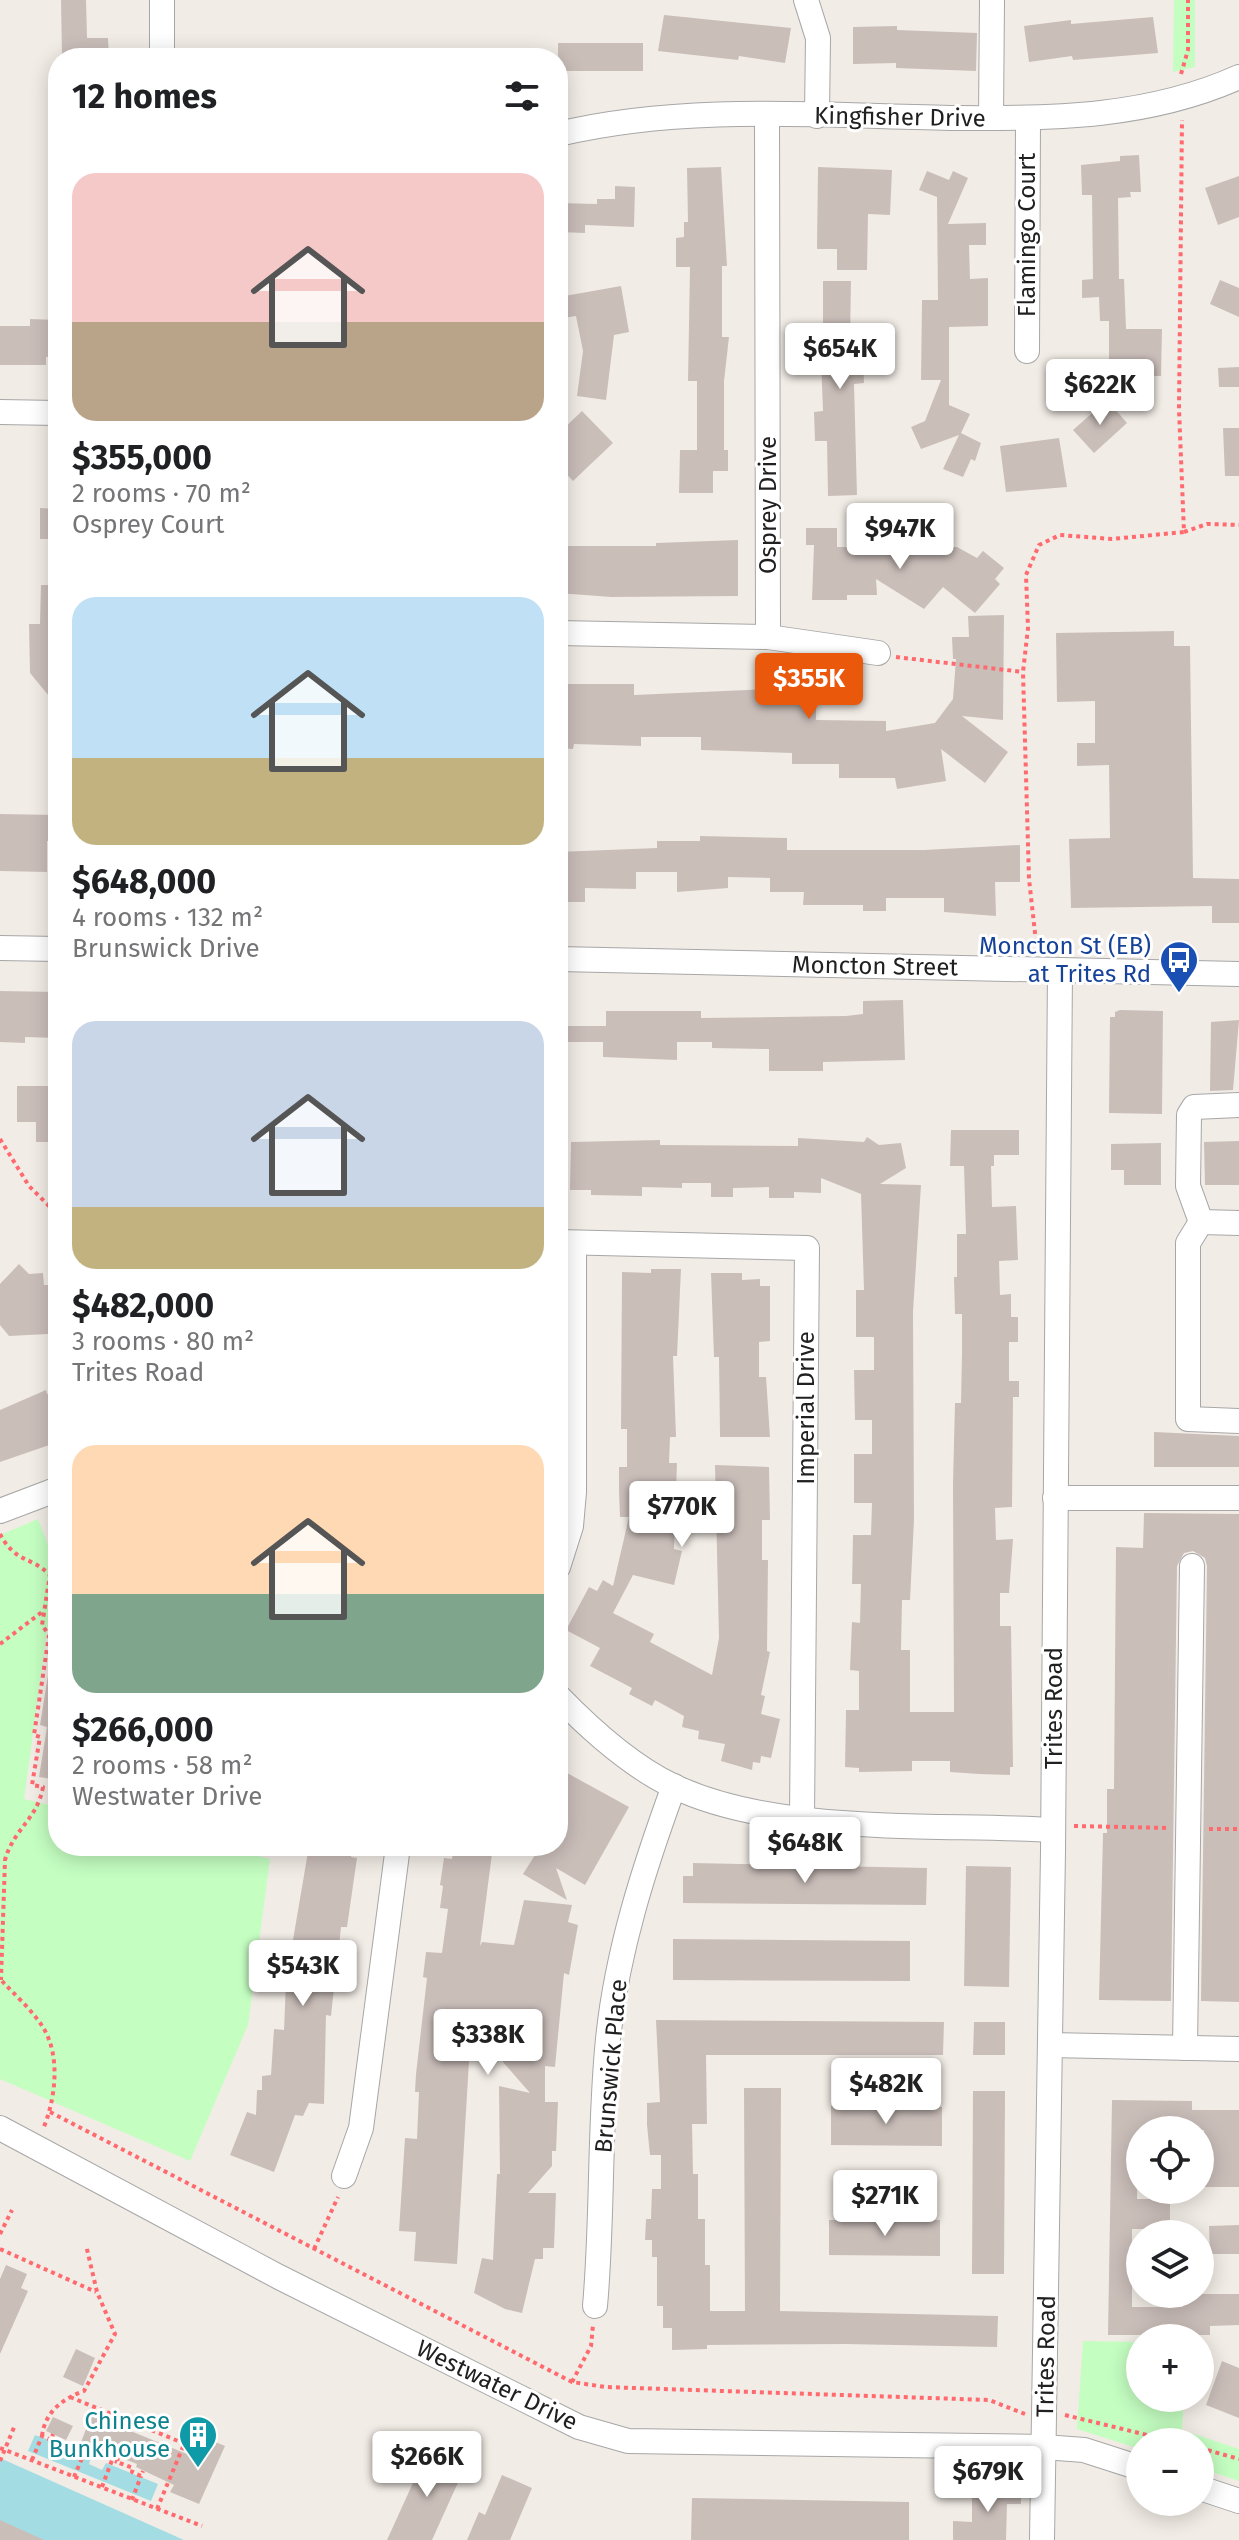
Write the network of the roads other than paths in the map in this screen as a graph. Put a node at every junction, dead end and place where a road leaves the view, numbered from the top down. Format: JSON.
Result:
{"nodes":[{"id":1,"x":162,"y":0,"type":"edge"},
{"id":2,"x":806,"y":0,"type":"edge"},
{"id":3,"x":992,"y":0,"type":"edge"},
{"id":4,"x":162,"y":48,"type":"edge"},
{"id":5,"x":1239,"y":77,"type":"edge"},
{"id":6,"x":767,"y":116,"type":"junction"},
{"id":7,"x":817,"y":116,"type":"junction"},
{"id":8,"x":991,"y":118,"type":"junction"},
{"id":9,"x":1028,"y":119,"type":"junction"},
{"id":10,"x":568,"y":132,"type":"edge"},
{"id":11,"x":1027,"y":351,"type":"dead end"},
{"id":12,"x":0,"y":412,"type":"edge"},
{"id":13,"x":48,"y":413,"type":"edge"},
{"id":14,"x":568,"y":633,"type":"edge"},
{"id":15,"x":768,"y":637,"type":"junction"},
{"id":16,"x":878,"y":653,"type":"road end"},
{"id":17,"x":0,"y":948,"type":"edge"},
{"id":18,"x":48,"y":949,"type":"edge"},
{"id":19,"x":568,"y":959,"type":"edge"},
{"id":20,"x":1060,"y":970,"type":"junction"},
{"id":21,"x":1239,"y":974,"type":"edge"},
{"id":22,"x":1239,"y":1105,"type":"edge"},
{"id":23,"x":1201,"y":1222,"type":"junction"},
{"id":24,"x":1239,"y":1223,"type":"edge"},
{"id":25,"x":568,"y":1242,"type":"edge"},
{"id":26,"x":568,"y":1304,"type":"edge"},
{"id":27,"x":1239,"y":1421,"type":"edge"},
{"id":28,"x":48,"y":1493,"type":"edge"},
{"id":29,"x":1055,"y":1498,"type":"junction"},
{"id":30,"x":1239,"y":1498,"type":"edge"},
{"id":31,"x":0,"y":1511,"type":"edge"},
{"id":32,"x":568,"y":1535,"type":"edge"},
{"id":33,"x":1192,"y":1566,"type":"dead end"},
{"id":34,"x":568,"y":1705,"type":"edge"},
{"id":35,"x":674,"y":1786,"type":"junction"},
{"id":36,"x":802,"y":1818,"type":"junction"},
{"id":37,"x":1053,"y":1827,"type":"junction"},
{"id":38,"x":397,"y":1856,"type":"edge"},
{"id":39,"x":1050,"y":2045,"type":"junction"},
{"id":40,"x":1185,"y":2048,"type":"junction"},
{"id":41,"x":1239,"y":2049,"type":"edge"},
{"id":42,"x":0,"y":2128,"type":"edge"},
{"id":43,"x":344,"y":2176,"type":"road end"},
{"id":44,"x":595,"y":2306,"type":"road end"},
{"id":45,"x":1044,"y":2447,"type":"junction"},
{"id":46,"x":1126,"y":2464,"type":"edge"},
{"id":47,"x":1214,"y":2493,"type":"edge"},
{"id":48,"x":1239,"y":2501,"type":"edge"},
{"id":49,"x":1042,"y":2540,"type":"edge"}],
"edges":[{"from":1,"to":4,"type":"street"},
{"from":2,"to":7,"type":"street"},
{"from":3,"to":8,"type":"street"},
{"from":5,"to":9,"type":"street","name":"Kingfisher Drive"},
{"from":6,"to":7,"type":"street","name":"Kingfisher Drive"},
{"from":6,"to":10,"type":"street","name":"Kingfisher Drive"},
{"from":6,"to":15,"type":"street","name":"Osprey Drive"},
{"from":7,"to":8,"type":"street","name":"Kingfisher Drive"},
{"from":8,"to":9,"type":"street","name":"Kingfisher Drive"},
{"from":9,"to":11,"type":"street","name":"Flamingo Court"},
{"from":12,"to":13,"type":"street"},
{"from":14,"to":15,"type":"street"},
{"from":15,"to":16,"type":"street"},
{"from":17,"to":18,"type":"street"},
{"from":19,"to":20,"type":"street","name":"Moncton Street"},
{"from":20,"to":21,"type":"street","name":"Moncton Street"},
{"from":20,"to":29,"type":"street","name":"Trites Road"},
{"from":22,"to":23,"type":"street"},
{"from":23,"to":24,"type":"street"},
{"from":23,"to":27,"type":"street"},
{"from":25,"to":36,"type":"street","name":"Imperial Drive"},
{"from":26,"to":32,"type":"street"},
{"from":28,"to":31,"type":"street"},
{"from":29,"to":30,"type":"street"},
{"from":29,"to":37,"type":"street","name":"Trites Road"},
{"from":33,"to":40,"type":"street"},
{"from":34,"to":35,"type":"street"},
{"from":35,"to":36,"type":"street"},
{"from":35,"to":44,"type":"street","name":"Brunswick Place"},
{"from":36,"to":37,"type":"street"},
{"from":37,"to":39,"type":"street","name":"Trites Road"},
{"from":38,"to":43,"type":"street"},
{"from":39,"to":40,"type":"street"},
{"from":39,"to":45,"type":"street","name":"Trites Road"},
{"from":40,"to":41,"type":"street"},
{"from":42,"to":45,"type":"street","name":"Westwater Drive"},
{"from":45,"to":46,"type":"street","name":"Westwater Drive"},
{"from":45,"to":49,"type":"street","name":"Trites Road"},
{"from":47,"to":48,"type":"street"}]}
